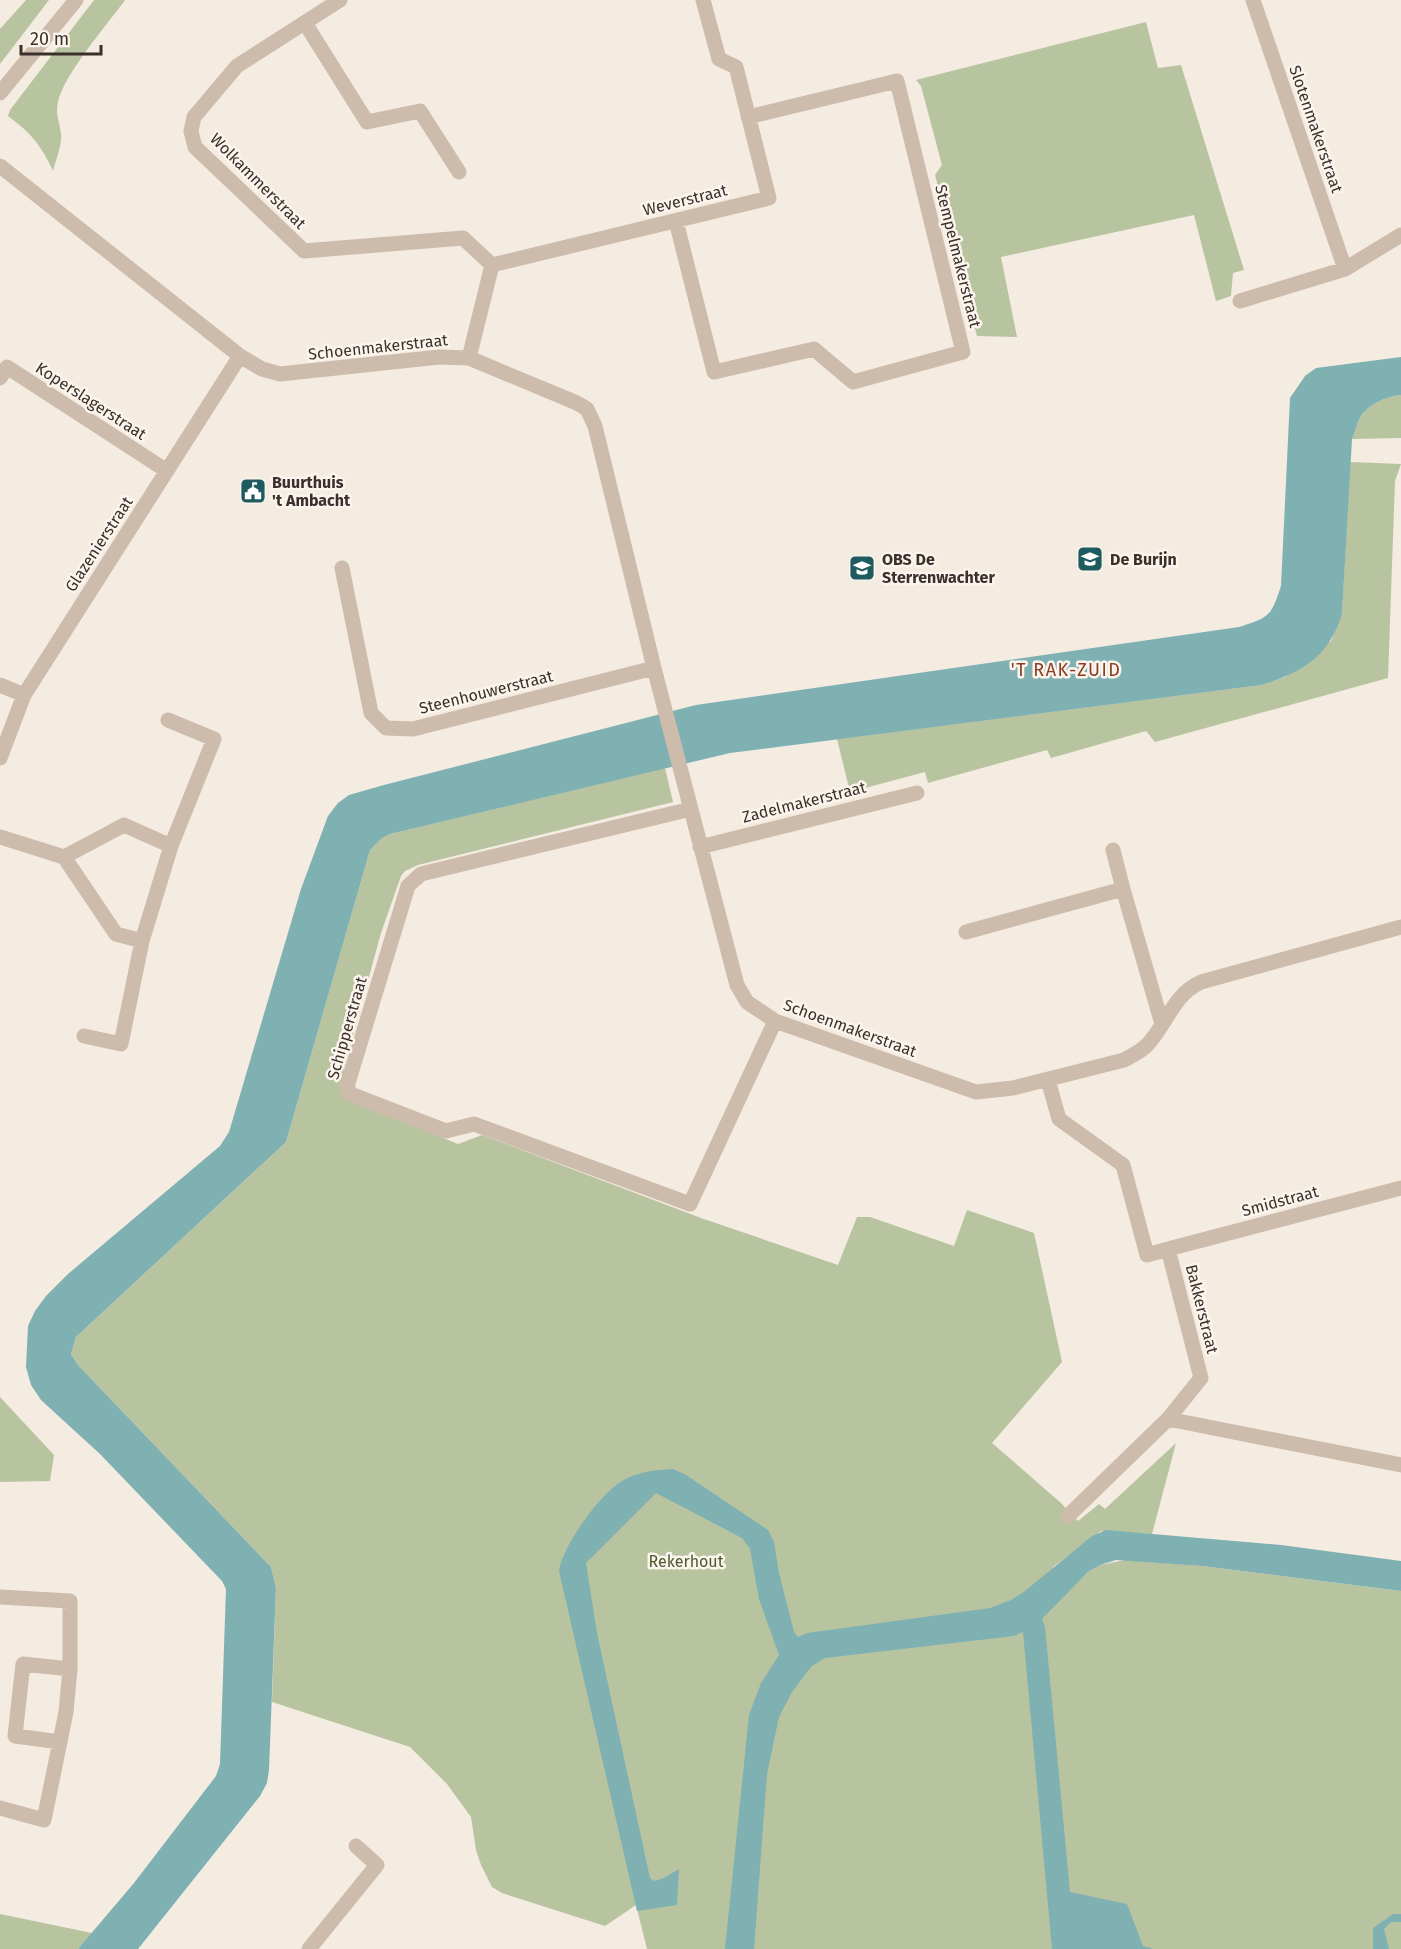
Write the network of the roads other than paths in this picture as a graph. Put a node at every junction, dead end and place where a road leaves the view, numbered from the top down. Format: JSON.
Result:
{"nodes":[{"id":1,"x":75,"y":0,"type":"edge"},
{"id":2,"x":340,"y":0,"type":"edge"},
{"id":3,"x":703,"y":0,"type":"edge"},
{"id":4,"x":1253,"y":0,"type":"edge"},
{"id":5,"x":306,"y":23,"type":"junction"},
{"id":6,"x":0,"y":93,"type":"edge"},
{"id":7,"x":748,"y":117,"type":"junction"},
{"id":8,"x":0,"y":166,"type":"edge"},
{"id":9,"x":459,"y":172,"type":"dead end"},
{"id":10,"x":676,"y":221,"type":"junction"},
{"id":11,"x":1401,"y":235,"type":"edge"},
{"id":12,"x":492,"y":265,"type":"junction"},
{"id":13,"x":1345,"y":269,"type":"junction"},
{"id":14,"x":1240,"y":300,"type":"dead end"},
{"id":15,"x":240,"y":356,"type":"junction"},
{"id":16,"x":469,"y":358,"type":"junction"},
{"id":17,"x":0,"y":378,"type":"edge"},
{"id":18,"x":167,"y":471,"type":"junction"},
{"id":19,"x":342,"y":568,"type":"dead end"},
{"id":20,"x":654,"y":668,"type":"junction"},
{"id":21,"x":0,"y":685,"type":"edge"},
{"id":22,"x":24,"y":695,"type":"junction"},
{"id":23,"x":168,"y":720,"type":"dead end"},
{"id":24,"x":0,"y":758,"type":"edge"},
{"id":25,"x":916,"y":793,"type":"dead end"},
{"id":26,"x":690,"y":809,"type":"junction"},
{"id":27,"x":0,"y":837,"type":"edge"},
{"id":28,"x":171,"y":846,"type":"junction"},
{"id":29,"x":700,"y":847,"type":"junction"},
{"id":30,"x":1113,"y":850,"type":"dead end"},
{"id":31,"x":64,"y":857,"type":"junction"},
{"id":32,"x":1123,"y":889,"type":"junction"},
{"id":33,"x":1401,"y":927,"type":"edge"},
{"id":34,"x":966,"y":932,"type":"dead end"},
{"id":35,"x":142,"y":941,"type":"junction"},
{"id":36,"x":775,"y":1022,"type":"junction"},
{"id":37,"x":1162,"y":1024,"type":"junction"},
{"id":38,"x":84,"y":1036,"type":"dead end"},
{"id":39,"x":1048,"y":1080,"type":"junction"},
{"id":40,"x":1401,"y":1188,"type":"edge"},
{"id":41,"x":1168,"y":1249,"type":"junction"},
{"id":42,"x":1168,"y":1419,"type":"junction"},
{"id":43,"x":1401,"y":1465,"type":"edge"},
{"id":44,"x":1068,"y":1516,"type":"dead end"},
{"id":45,"x":0,"y":1597,"type":"edge"},
{"id":46,"x":70,"y":1669,"type":"junction"},
{"id":47,"x":60,"y":1742,"type":"junction"},
{"id":48,"x":0,"y":1808,"type":"edge"},
{"id":49,"x":356,"y":1846,"type":"dead end"},
{"id":50,"x":309,"y":1949,"type":"edge"}],
"edges":[{"from":1,"to":6,"type":"street"},
{"from":2,"to":5,"type":"street","name":"Wolkammerstraat"},
{"from":3,"to":7,"type":"street","name":"Weverstraat"},
{"from":4,"to":13,"type":"street","name":"Slotenmakerstraat"},
{"from":5,"to":9,"type":"street"},
{"from":5,"to":12,"type":"street","name":"Wolkammerstraat"},
{"from":7,"to":10,"type":"street","name":"Weverstraat"},
{"from":7,"to":10,"type":"street","name":"Stempelmakerstraat"},
{"from":8,"to":15,"type":"street","name":"Schoenmakerstraat"},
{"from":10,"to":12,"type":"street","name":"Weverstraat"},
{"from":11,"to":13,"type":"street"},
{"from":12,"to":16,"type":"street"},
{"from":13,"to":14,"type":"street"},
{"from":15,"to":16,"type":"street","name":"Schoenmakerstraat"},
{"from":15,"to":18,"type":"street","name":"Glazenierstraat"},
{"from":16,"to":20,"type":"street","name":"Schoenmakerstraat"},
{"from":17,"to":18,"type":"street","name":"Koperslagerstraat"},
{"from":18,"to":22,"type":"street","name":"Glazenierstraat"},
{"from":19,"to":20,"type":"street","name":"Steenhouwerstraat"},
{"from":20,"to":26,"type":"street","name":"Schoenmakerstraat"},
{"from":21,"to":22,"type":"street"},
{"from":22,"to":24,"type":"street","name":"Glazenierstraat"},
{"from":23,"to":28,"type":"street"},
{"from":25,"to":29,"type":"street","name":"Zadelmakerstraat"},
{"from":26,"to":29,"type":"street","name":"Schoenmakerstraat"},
{"from":26,"to":36,"type":"street","name":"Schipperstraat"},
{"from":27,"to":31,"type":"street"},
{"from":28,"to":31,"type":"street"},
{"from":28,"to":35,"type":"street"},
{"from":29,"to":36,"type":"street","name":"Schoenmakerstraat"},
{"from":30,"to":32,"type":"street"},
{"from":31,"to":35,"type":"street"},
{"from":32,"to":34,"type":"street"},
{"from":32,"to":37,"type":"street"},
{"from":33,"to":37,"type":"street","name":"Schoenmakerstraat"},
{"from":35,"to":38,"type":"street"},
{"from":36,"to":39,"type":"street","name":"Schoenmakerstraat"},
{"from":37,"to":39,"type":"street","name":"Schoenmakerstraat"},
{"from":39,"to":41,"type":"street","name":"Bakkerstraat"},
{"from":40,"to":41,"type":"street","name":"Smidstraat"},
{"from":41,"to":42,"type":"street","name":"Bakkerstraat"},
{"from":42,"to":43,"type":"street"},
{"from":42,"to":44,"type":"street","name":"Bakkerstraat"},
{"from":45,"to":46,"type":"street"},
{"from":46,"to":47,"type":"street"},
{"from":46,"to":47,"type":"street"},
{"from":47,"to":48,"type":"street"},
{"from":49,"to":50,"type":"street"}]}
